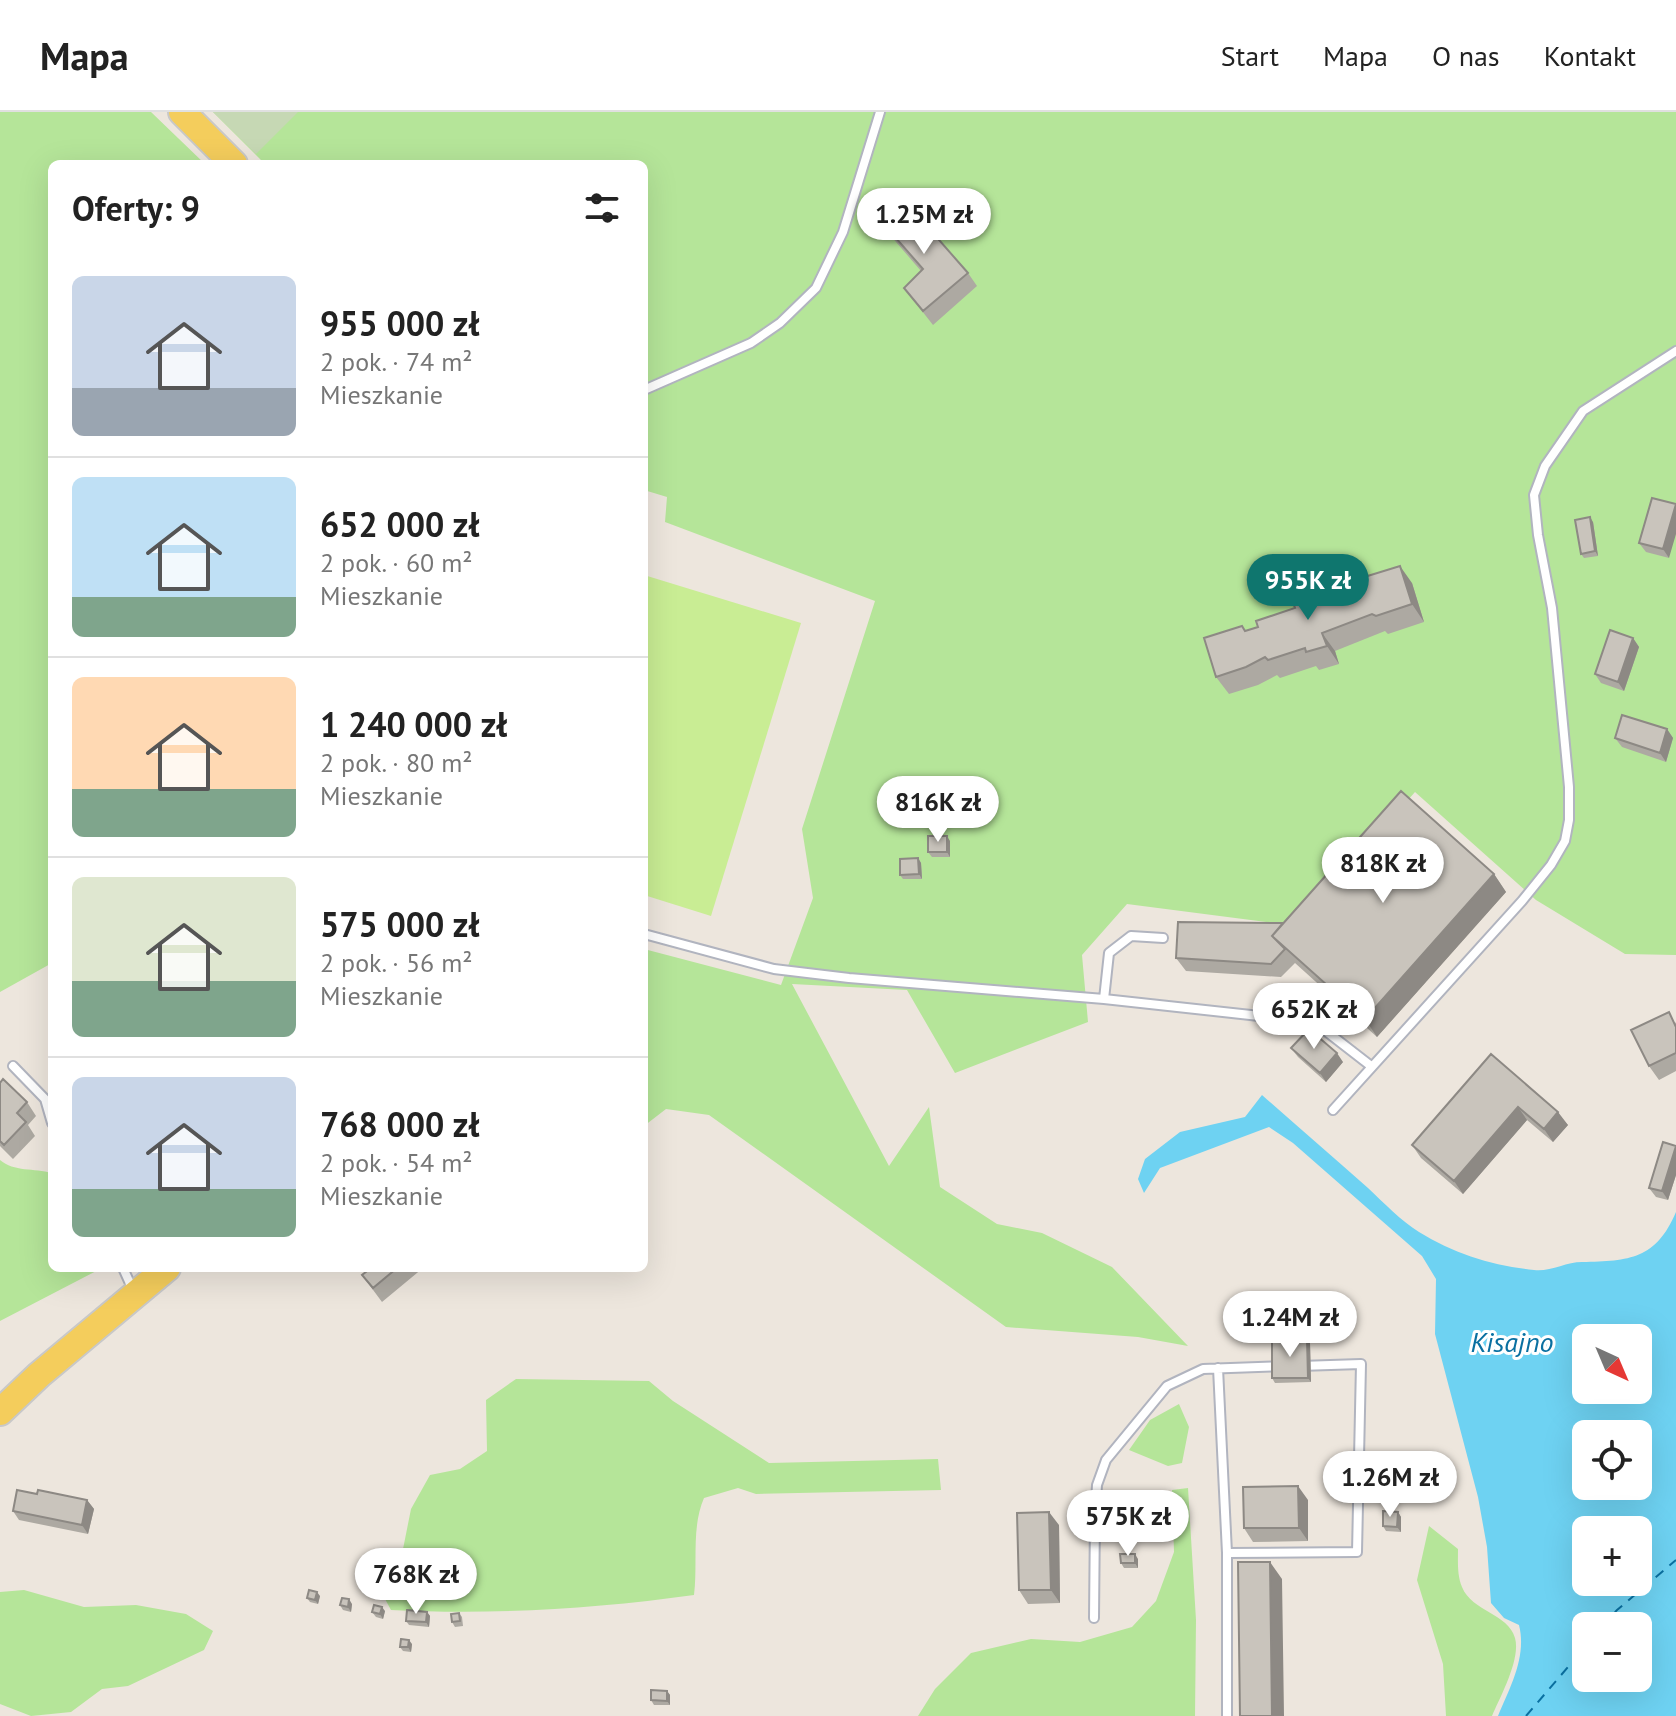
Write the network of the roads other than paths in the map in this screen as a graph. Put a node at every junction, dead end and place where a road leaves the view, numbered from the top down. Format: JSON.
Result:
{"nodes":[{"id":1,"x":182,"y":112,"type":"edge"},
{"id":2,"x":880,"y":112,"type":"edge"},
{"id":3,"x":230,"y":160,"type":"edge"},
{"id":4,"x":1676,"y":351,"type":"edge"},
{"id":5,"x":648,"y":388,"type":"edge"},
{"id":6,"x":648,"y":935,"type":"edge"},
{"id":7,"x":1163,"y":938,"type":"dead end"},
{"id":8,"x":1104,"y":999,"type":"junction"},
{"id":9,"x":13,"y":1066,"type":"dead end"},
{"id":10,"x":1371,"y":1066,"type":"junction"},
{"id":11,"x":48,"y":1109,"type":"edge"},
{"id":12,"x":1333,"y":1110,"type":"dead end"},
{"id":13,"x":125,"y":1272,"type":"edge"},
{"id":14,"x":162,"y":1272,"type":"edge"},
{"id":15,"x":135,"y":1294,"type":"junction"},
{"id":16,"x":1218,"y":1368,"type":"junction"},
{"id":17,"x":0,"y":1412,"type":"edge"},
{"id":18,"x":1227,"y":1553,"type":"junction"},
{"id":19,"x":1094,"y":1618,"type":"dead end"},
{"id":20,"x":1227,"y":1716,"type":"edge"}],
"edges":[{"from":1,"to":3,"type":"main road"},
{"from":2,"to":5,"type":"lane"},
{"from":4,"to":10,"type":"lane"},
{"from":6,"to":8,"type":"lane"},
{"from":7,"to":8,"type":"lane"},
{"from":8,"to":10,"type":"lane"},
{"from":9,"to":11,"type":"lane"},
{"from":10,"to":12,"type":"lane"},
{"from":13,"to":15,"type":"lane"},
{"from":14,"to":15,"type":"main road"},
{"from":15,"to":17,"type":"main road"},
{"from":16,"to":18,"type":"lane"},
{"from":16,"to":18,"type":"lane"},
{"from":16,"to":19,"type":"lane"},
{"from":18,"to":20,"type":"lane"}]}
